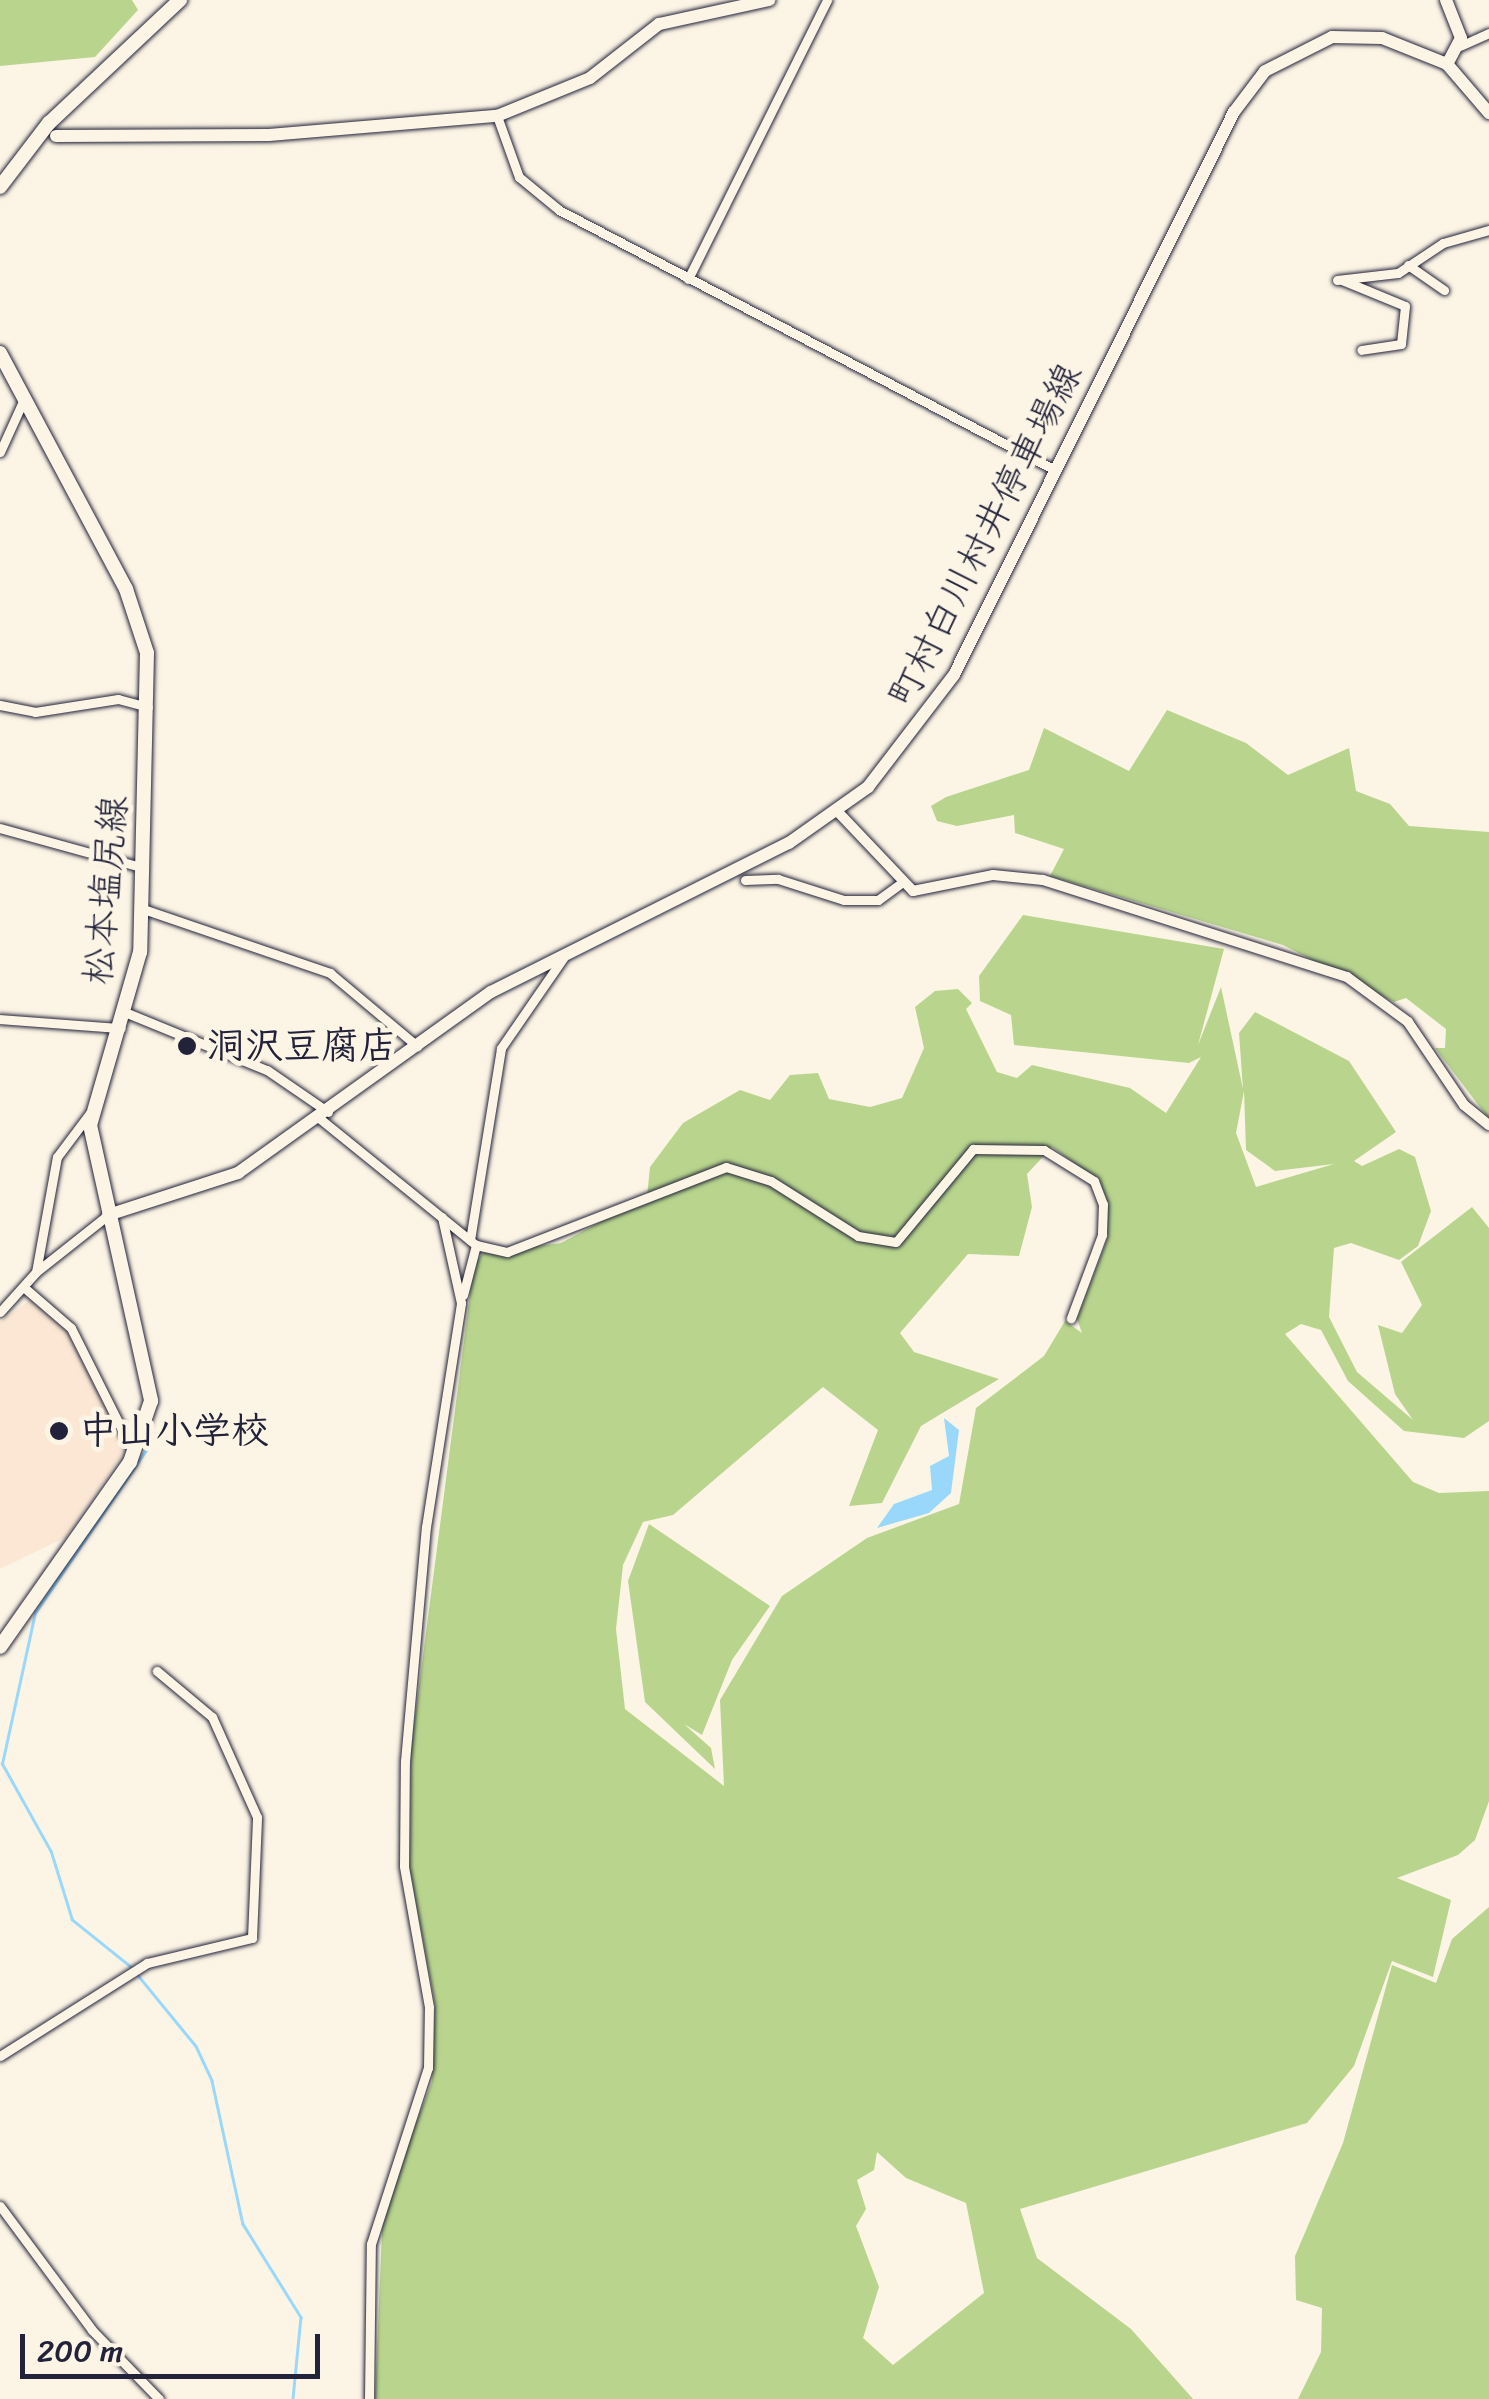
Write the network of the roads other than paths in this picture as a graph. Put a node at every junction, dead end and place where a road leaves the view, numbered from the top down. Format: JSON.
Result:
{"nodes":[{"id":1,"x":180,"y":0,"type":"edge"},
{"id":2,"x":768,"y":0,"type":"edge"},
{"id":3,"x":827,"y":0,"type":"edge"},
{"id":4,"x":1446,"y":0,"type":"edge"},
{"id":5,"x":1489,"y":33,"type":"edge"},
{"id":6,"x":1460,"y":46,"type":"junction"},
{"id":7,"x":1447,"y":64,"type":"junction"},
{"id":8,"x":1489,"y":113,"type":"edge"},
{"id":9,"x":497,"y":116,"type":"junction"},
{"id":10,"x":56,"y":136,"type":"dead end"},
{"id":11,"x":0,"y":187,"type":"edge"},
{"id":12,"x":1489,"y":230,"type":"edge"},
{"id":13,"x":1408,"y":266,"type":"junction"},
{"id":14,"x":688,"y":279,"type":"junction"},
{"id":15,"x":1444,"y":290,"type":"dead end"},
{"id":16,"x":1361,"y":350,"type":"dead end"},
{"id":17,"x":0,"y":353,"type":"edge"},
{"id":18,"x":24,"y":400,"type":"junction"},
{"id":19,"x":0,"y":452,"type":"edge"},
{"id":20,"x":1056,"y":470,"type":"junction"},
{"id":21,"x":0,"y":705,"type":"edge"},
{"id":22,"x":150,"y":708,"type":"junction"},
{"id":23,"x":838,"y":812,"type":"junction"},
{"id":24,"x":0,"y":828,"type":"edge"},
{"id":25,"x":144,"y":868,"type":"junction"},
{"id":26,"x":745,"y":880,"type":"dead end"},
{"id":27,"x":899,"y":885,"type":"junction"},
{"id":28,"x":143,"y":909,"type":"junction"},
{"id":29,"x":568,"y":950,"type":"junction"},
{"id":30,"x":127,"y":1013,"type":"junction"},
{"id":31,"x":0,"y":1020,"type":"edge"},
{"id":32,"x":120,"y":1028,"type":"junction"},
{"id":33,"x":417,"y":1046,"type":"junction"},
{"id":34,"x":90,"y":1113,"type":"junction"},
{"id":35,"x":324,"y":1115,"type":"junction"},
{"id":36,"x":1489,"y":1125,"type":"edge"},
{"id":37,"x":108,"y":1215,"type":"junction"},
{"id":38,"x":442,"y":1217,"type":"junction"},
{"id":39,"x":473,"y":1243,"type":"junction"},
{"id":40,"x":36,"y":1272,"type":"junction"},
{"id":41,"x":27,"y":1290,"type":"junction"},
{"id":42,"x":461,"y":1303,"type":"junction"},
{"id":43,"x":0,"y":1312,"type":"edge"},
{"id":44,"x":1070,"y":1318,"type":"dead end"},
{"id":45,"x":134,"y":1454,"type":"junction"},
{"id":46,"x":0,"y":1646,"type":"edge"},
{"id":47,"x":157,"y":1671,"type":"dead end"},
{"id":48,"x":0,"y":2056,"type":"edge"},
{"id":49,"x":0,"y":2206,"type":"edge"},
{"id":50,"x":160,"y":2399,"type":"edge"},
{"id":51,"x":369,"y":2399,"type":"edge"}],
"edges":[{"from":1,"to":11,"type":"main road"},
{"from":2,"to":9,"type":"main road"},
{"from":3,"to":14,"type":"street"},
{"from":4,"to":6,"type":"main road"},
{"from":5,"to":6,"type":"street"},
{"from":6,"to":7,"type":"main road"},
{"from":7,"to":8,"type":"main road"},
{"from":7,"to":20,"type":"main road","name":"町村白川村井停車場線"},
{"from":9,"to":10,"type":"main road"},
{"from":9,"to":14,"type":"street"},
{"from":12,"to":13,"type":"street"},
{"from":13,"to":15,"type":"street"},
{"from":13,"to":16,"type":"street"},
{"from":14,"to":20,"type":"street"},
{"from":17,"to":18,"type":"main road","name":"松本塩尻線"},
{"from":18,"to":19,"type":"street"},
{"from":18,"to":22,"type":"main road","name":"松本塩尻線"},
{"from":20,"to":23,"type":"main road","name":"町村白川村井停車場線"},
{"from":21,"to":22,"type":"street"},
{"from":22,"to":25,"type":"main road","name":"松本塩尻線"},
{"from":23,"to":27,"type":"street"},
{"from":23,"to":29,"type":"main road","name":"町村白川村井停車場線"},
{"from":24,"to":25,"type":"street"},
{"from":25,"to":28,"type":"main road","name":"松本塩尻線"},
{"from":26,"to":27,"type":"street"},
{"from":27,"to":36,"type":"street"},
{"from":28,"to":30,"type":"main road","name":"松本塩尻線"},
{"from":28,"to":33,"type":"street"},
{"from":29,"to":33,"type":"main road","name":"町村白川村井停車場線"},
{"from":29,"to":39,"type":"street"},
{"from":30,"to":32,"type":"main road","name":"松本塩尻線"},
{"from":30,"to":35,"type":"street"},
{"from":31,"to":32,"type":"street"},
{"from":32,"to":34,"type":"main road","name":"松本塩尻線"},
{"from":33,"to":35,"type":"main road","name":"町村白川村井停車場線"},
{"from":34,"to":37,"type":"main road","name":"松本塩尻線"},
{"from":34,"to":40,"type":"street"},
{"from":35,"to":37,"type":"main road","name":"町村白川村井停車場線"},
{"from":35,"to":38,"type":"street"},
{"from":37,"to":40,"type":"street"},
{"from":37,"to":45,"type":"main road","name":"松本塩尻線"},
{"from":38,"to":39,"type":"street"},
{"from":38,"to":42,"type":"street"},
{"from":39,"to":42,"type":"street"},
{"from":39,"to":44,"type":"street"},
{"from":40,"to":41,"type":"street"},
{"from":41,"to":43,"type":"street"},
{"from":41,"to":45,"type":"street"},
{"from":42,"to":51,"type":"street"},
{"from":45,"to":46,"type":"main road","name":"松本塩尻線"},
{"from":47,"to":48,"type":"street"},
{"from":49,"to":50,"type":"street"}]}
